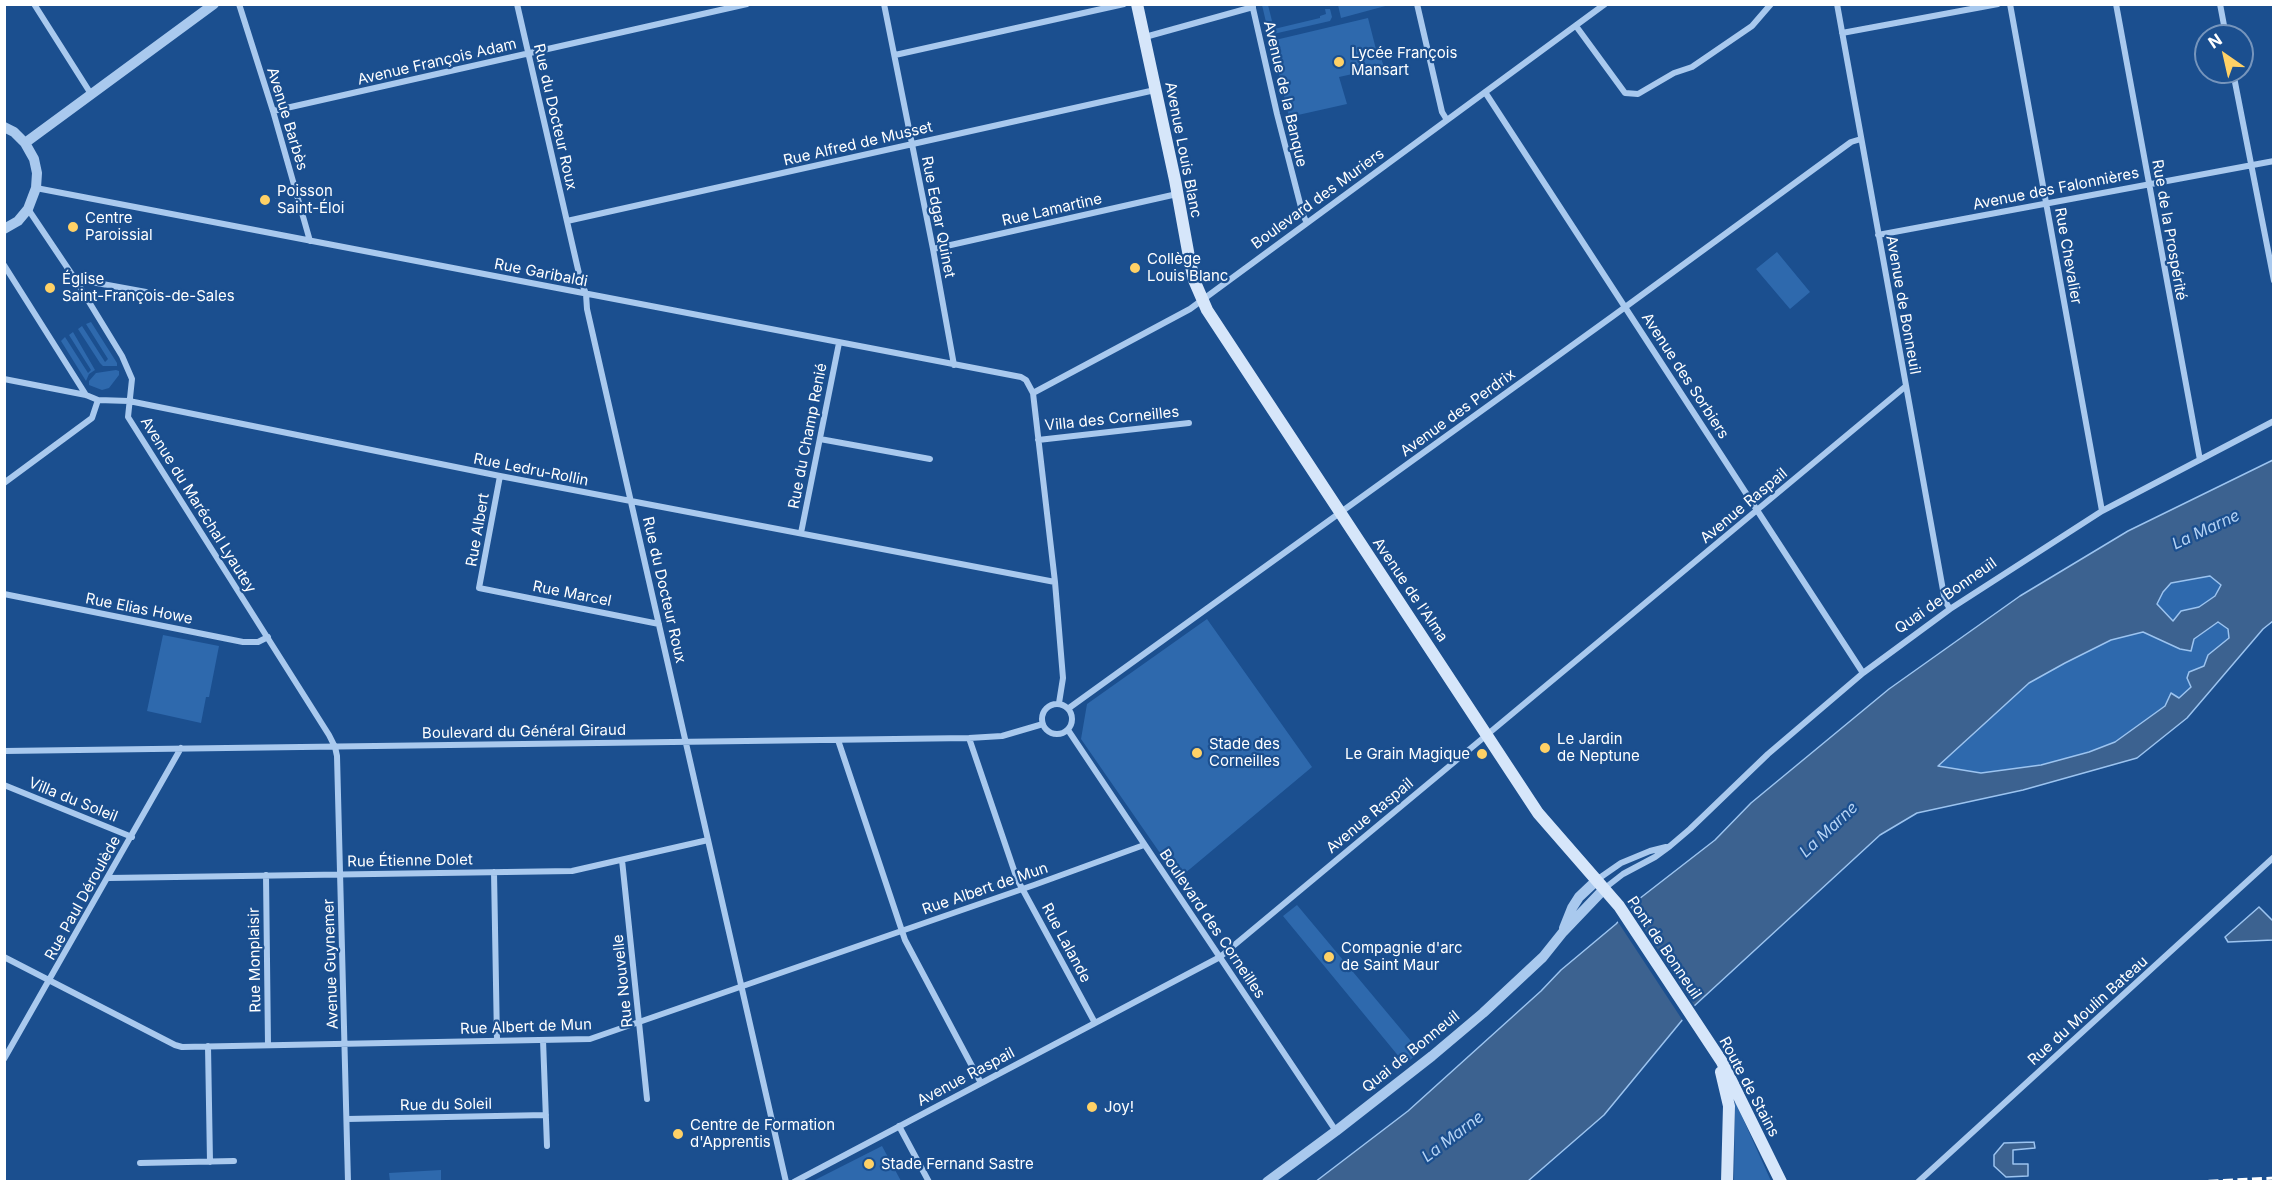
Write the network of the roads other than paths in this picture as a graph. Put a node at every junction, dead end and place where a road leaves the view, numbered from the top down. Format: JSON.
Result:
{"nodes":[{"id":1,"x":34,"y":4,"type":"edge"},
{"id":2,"x":214,"y":4,"type":"edge"},
{"id":3,"x":239,"y":4,"type":"edge"},
{"id":4,"x":517,"y":4,"type":"edge"},
{"id":5,"x":747,"y":4,"type":"edge"},
{"id":6,"x":884,"y":4,"type":"edge"},
{"id":7,"x":1124,"y":4,"type":"edge"},
{"id":8,"x":1137,"y":4,"type":"edge"},
{"id":9,"x":1417,"y":4,"type":"edge"},
{"id":10,"x":1605,"y":4,"type":"edge"},
{"id":11,"x":1771,"y":4,"type":"edge"},
{"id":12,"x":1837,"y":4,"type":"edge"},
{"id":13,"x":1998,"y":4,"type":"edge"},
{"id":14,"x":2010,"y":4,"type":"edge"},
{"id":15,"x":2116,"y":4,"type":"edge"},
{"id":16,"x":2220,"y":4,"type":"edge"},
{"id":17,"x":1252,"y":6,"type":"edge"},
{"id":18,"x":2224,"y":24,"type":"edge"},
{"id":19,"x":1576,"y":26,"type":"junction"},
{"id":20,"x":1842,"y":33,"type":"junction"},
{"id":21,"x":1144,"y":37,"type":"junction"},
{"id":22,"x":528,"y":54,"type":"junction"},
{"id":23,"x":895,"y":55,"type":"junction"},
{"id":24,"x":2235,"y":84,"type":"edge"},
{"id":25,"x":1155,"y":90,"type":"junction"},
{"id":26,"x":1485,"y":92,"type":"junction"},
{"id":27,"x":92,"y":94,"type":"junction"},
{"id":28,"x":273,"y":111,"type":"junction"},
{"id":29,"x":1447,"y":120,"type":"junction"},
{"id":30,"x":4,"y":127,"type":"edge"},
{"id":31,"x":1861,"y":139,"type":"junction"},
{"id":32,"x":26,"y":143,"type":"junction"},
{"id":33,"x":912,"y":144,"type":"junction"},
{"id":34,"x":2274,"y":161,"type":"edge"},
{"id":35,"x":2251,"y":165,"type":"junction"},
{"id":36,"x":2149,"y":184,"type":"junction"},
{"id":37,"x":36,"y":188,"type":"junction"},
{"id":38,"x":1177,"y":194,"type":"junction"},
{"id":39,"x":2046,"y":203,"type":"junction"},
{"id":40,"x":28,"y":209,"type":"junction"},
{"id":41,"x":567,"y":221,"type":"junction"},
{"id":42,"x":1306,"y":223,"type":"junction"},
{"id":43,"x":4,"y":229,"type":"edge"},
{"id":44,"x":1878,"y":235,"type":"junction"},
{"id":45,"x":310,"y":241,"type":"junction"},
{"id":46,"x":933,"y":249,"type":"junction"},
{"id":47,"x":4,"y":265,"type":"edge"},
{"id":48,"x":75,"y":279,"type":"junction"},
{"id":49,"x":2274,"y":281,"type":"edge"},
{"id":50,"x":146,"y":292,"type":"dead end"},
{"id":51,"x":586,"y":294,"type":"junction"},
{"id":52,"x":1202,"y":300,"type":"junction"},
{"id":53,"x":1626,"y":307,"type":"junction"},
{"id":54,"x":838,"y":343,"type":"junction"},
{"id":55,"x":954,"y":365,"type":"junction"},
{"id":56,"x":4,"y":379,"type":"edge"},
{"id":57,"x":1906,"y":386,"type":"junction"},
{"id":58,"x":1033,"y":393,"type":"junction"},
{"id":59,"x":86,"y":395,"type":"junction"},
{"id":60,"x":98,"y":400,"type":"junction"},
{"id":61,"x":129,"y":401,"type":"junction"},
{"id":62,"x":2274,"y":421,"type":"edge"},
{"id":63,"x":1189,"y":423,"type":"dead end"},
{"id":64,"x":820,"y":439,"type":"junction"},
{"id":65,"x":1038,"y":440,"type":"junction"},
{"id":66,"x":930,"y":459,"type":"dead end"},
{"id":67,"x":2200,"y":460,"type":"junction"},
{"id":68,"x":500,"y":476,"type":"junction"},
{"id":69,"x":4,"y":483,"type":"edge"},
{"id":70,"x":632,"y":501,"type":"junction"},
{"id":71,"x":1758,"y":509,"type":"junction"},
{"id":72,"x":1341,"y":512,"type":"junction"},
{"id":73,"x":2102,"y":512,"type":"junction"},
{"id":74,"x":801,"y":533,"type":"junction"},
{"id":75,"x":1054,"y":582,"type":"junction"},
{"id":76,"x":479,"y":588,"type":"joint"},
{"id":77,"x":4,"y":594,"type":"edge"},
{"id":78,"x":1950,"y":609,"type":"junction"},
{"id":79,"x":660,"y":624,"type":"junction"},
{"id":80,"x":268,"y":637,"type":"junction"},
{"id":81,"x":1863,"y":673,"type":"junction"},
{"id":82,"x":1059,"y":703,"type":"junction"},
{"id":83,"x":1069,"y":708,"type":"junction"},
{"id":84,"x":1043,"y":724,"type":"junction"},
{"id":85,"x":1068,"y":730,"type":"junction"},
{"id":86,"x":1487,"y":735,"type":"junction"},
{"id":87,"x":969,"y":738,"type":"junction"},
{"id":88,"x":838,"y":740,"type":"junction"},
{"id":89,"x":685,"y":741,"type":"junction"},
{"id":90,"x":334,"y":747,"type":"junction"},
{"id":91,"x":181,"y":748,"type":"junction"},
{"id":92,"x":4,"y":751,"type":"edge"},
{"id":93,"x":4,"y":785,"type":"edge"},
{"id":94,"x":132,"y":837,"type":"junction"},
{"id":95,"x":708,"y":840,"type":"junction"},
{"id":96,"x":1144,"y":845,"type":"junction"},
{"id":97,"x":1670,"y":846,"type":"junction"},
{"id":98,"x":2274,"y":857,"type":"edge"},
{"id":99,"x":622,"y":860,"type":"junction"},
{"id":100,"x":494,"y":872,"type":"junction"},
{"id":101,"x":266,"y":875,"type":"junction"},
{"id":102,"x":341,"y":875,"type":"junction"},
{"id":103,"x":109,"y":878,"type":"junction"},
{"id":104,"x":1601,"y":883,"type":"junction"},
{"id":105,"x":1023,"y":889,"type":"junction"},
{"id":106,"x":902,"y":930,"type":"junction"},
{"id":107,"x":4,"y":957,"type":"edge"},
{"id":108,"x":1220,"y":957,"type":"junction"},
{"id":109,"x":50,"y":980,"type":"junction"},
{"id":110,"x":741,"y":986,"type":"junction"},
{"id":111,"x":639,"y":1022,"type":"junction"},
{"id":112,"x":1095,"y":1023,"type":"junction"},
{"id":113,"x":1698,"y":1025,"type":"junction"},
{"id":114,"x":543,"y":1040,"type":"junction"},
{"id":115,"x":496,"y":1041,"type":"junction"},
{"id":116,"x":345,"y":1043,"type":"junction"},
{"id":117,"x":268,"y":1045,"type":"junction"},
{"id":118,"x":208,"y":1046,"type":"junction"},
{"id":119,"x":4,"y":1059,"type":"edge"},
{"id":120,"x":981,"y":1083,"type":"junction"},
{"id":121,"x":647,"y":1099,"type":"dead end"},
{"id":122,"x":546,"y":1115,"type":"junction"},
{"id":123,"x":347,"y":1119,"type":"junction"},
{"id":124,"x":899,"y":1126,"type":"junction"},
{"id":125,"x":1336,"y":1131,"type":"junction"},
{"id":126,"x":547,"y":1146,"type":"dead end"},
{"id":127,"x":234,"y":1161,"type":"dead end"},
{"id":128,"x":210,"y":1162,"type":"junction"},
{"id":129,"x":140,"y":1163,"type":"dead end"},
{"id":130,"x":348,"y":1182,"type":"edge"},
{"id":131,"x":786,"y":1182,"type":"edge"},
{"id":132,"x":794,"y":1182,"type":"edge"},
{"id":133,"x":928,"y":1182,"type":"edge"},
{"id":134,"x":1267,"y":1182,"type":"edge"},
{"id":135,"x":1727,"y":1182,"type":"edge"},
{"id":136,"x":1781,"y":1182,"type":"edge"},
{"id":137,"x":1918,"y":1182,"type":"edge"}],
"edges":[{"from":1,"to":27,"type":"street"},
{"from":2,"to":27,"type":"street"},
{"from":3,"to":28,"type":"street","name":"Avenue Barbès"},
{"from":4,"to":22,"type":"street","name":"Rue du Docteur Roux"},
{"from":5,"to":22,"type":"street","name":"Avenue François Adam"},
{"from":6,"to":23,"type":"street","name":"Rue Edgar Quinet"},
{"from":7,"to":23,"type":"street"},
{"from":8,"to":21,"type":"main road","name":"Avenue Louis Blanc"},
{"from":9,"to":29,"type":"street"},
{"from":10,"to":19,"type":"street","name":"Boulevard des Muriers"},
{"from":11,"to":19,"type":"street"},
{"from":12,"to":20,"type":"street","name":"Avenue de Bonneuil"},
{"from":13,"to":20,"type":"street"},
{"from":14,"to":39,"type":"street","name":"Rue Chevalier"},
{"from":15,"to":36,"type":"street","name":"Rue de la Prospérité"},
{"from":16,"to":18,"type":"street"},
{"from":17,"to":21,"type":"street"},
{"from":17,"to":42,"type":"street","name":"Avenue de la Banque"},
{"from":19,"to":26,"type":"street","name":"Boulevard des Muriers"},
{"from":20,"to":31,"type":"street","name":"Avenue de Bonneuil"},
{"from":21,"to":25,"type":"main road","name":"Avenue Louis Blanc"},
{"from":22,"to":28,"type":"street","name":"Avenue François Adam"},
{"from":22,"to":41,"type":"street","name":"Rue du Docteur Roux"},
{"from":23,"to":33,"type":"street","name":"Rue Edgar Quinet"},
{"from":24,"to":35,"type":"street"},
{"from":25,"to":33,"type":"street","name":"Rue Alfred de Musset"},
{"from":25,"to":38,"type":"main road","name":"Avenue Louis Blanc"},
{"from":26,"to":29,"type":"street","name":"Boulevard des Muriers"},
{"from":26,"to":53,"type":"street","name":"Avenue des Sorbiers"},
{"from":27,"to":32,"type":"street"},
{"from":28,"to":45,"type":"street","name":"Avenue Barbès"},
{"from":29,"to":42,"type":"street","name":"Boulevard des Muriers"},
{"from":30,"to":32,"type":"street"},
{"from":31,"to":44,"type":"street","name":"Avenue de Bonneuil"},
{"from":31,"to":53,"type":"street","name":"Avenue des Perdrix"},
{"from":32,"to":37,"type":"street"},
{"from":33,"to":41,"type":"street","name":"Rue Alfred de Musset"},
{"from":33,"to":46,"type":"street","name":"Rue Edgar Quinet"},
{"from":34,"to":35,"type":"street","name":"Avenue des Falonnières"},
{"from":35,"to":36,"type":"street","name":"Avenue des Falonnières"},
{"from":35,"to":49,"type":"street"},
{"from":36,"to":39,"type":"street","name":"Avenue des Falonnières"},
{"from":36,"to":67,"type":"street","name":"Rue de la Prospérité"},
{"from":37,"to":40,"type":"street"},
{"from":37,"to":45,"type":"street","name":"Rue Garibaldi"},
{"from":38,"to":46,"type":"street","name":"Rue Lamartine"},
{"from":38,"to":52,"type":"main road","name":"Avenue Louis Blanc"},
{"from":39,"to":44,"type":"street","name":"Avenue des Falonnières"},
{"from":39,"to":73,"type":"street","name":"Rue Chevalier"},
{"from":40,"to":43,"type":"street"},
{"from":40,"to":48,"type":"street","name":"Avenue du Maréchal Lyautey"},
{"from":41,"to":51,"type":"street","name":"Rue du Docteur Roux"},
{"from":42,"to":52,"type":"street","name":"Boulevard des Muriers"},
{"from":44,"to":57,"type":"street","name":"Avenue de Bonneuil"},
{"from":45,"to":51,"type":"street","name":"Rue Garibaldi"},
{"from":46,"to":55,"type":"street","name":"Rue Edgar Quinet"},
{"from":47,"to":59,"type":"street"},
{"from":48,"to":50,"type":"street"},
{"from":48,"to":61,"type":"street","name":"Avenue du Maréchal Lyautey"},
{"from":51,"to":54,"type":"street","name":"Rue Garibaldi"},
{"from":51,"to":70,"type":"street","name":"Rue du Docteur Roux"},
{"from":52,"to":58,"type":"street","name":"Boulevard des Muriers"},
{"from":52,"to":72,"type":"main road","name":"Avenue de l'Alma"},
{"from":53,"to":71,"type":"street","name":"Avenue des Sorbiers"},
{"from":53,"to":72,"type":"street","name":"Avenue des Perdrix"},
{"from":54,"to":55,"type":"street","name":"Rue Garibaldi"},
{"from":54,"to":64,"type":"street","name":"Rue du Champ Renié"},
{"from":55,"to":58,"type":"street","name":"Rue Garibaldi"},
{"from":56,"to":59,"type":"street","name":"Rue Ledru-Rollin"},
{"from":57,"to":71,"type":"street","name":"Avenue Raspail"},
{"from":57,"to":78,"type":"street","name":"Avenue de Bonneuil"},
{"from":58,"to":65,"type":"street"},
{"from":59,"to":60,"type":"street","name":"Rue Ledru-Rollin"},
{"from":60,"to":61,"type":"street","name":"Rue Ledru-Rollin"},
{"from":60,"to":69,"type":"street"},
{"from":61,"to":68,"type":"street","name":"Rue Ledru-Rollin"},
{"from":61,"to":80,"type":"street","name":"Avenue du Maréchal Lyautey"},
{"from":62,"to":67,"type":"street","name":"Quai de Bonneuil"},
{"from":63,"to":65,"type":"street","name":"Villa des Corneilles"},
{"from":64,"to":66,"type":"street"},
{"from":64,"to":74,"type":"street","name":"Rue du Champ Renié"},
{"from":65,"to":75,"type":"street"},
{"from":67,"to":73,"type":"street","name":"Quai de Bonneuil"},
{"from":68,"to":70,"type":"street","name":"Rue Ledru-Rollin"},
{"from":68,"to":76,"type":"street","name":"Rue Albert"},
{"from":70,"to":74,"type":"street","name":"Rue Ledru-Rollin"},
{"from":70,"to":79,"type":"street","name":"Rue du Docteur Roux"},
{"from":71,"to":81,"type":"street","name":"Avenue des Sorbiers"},
{"from":71,"to":86,"type":"street","name":"Avenue Raspail"},
{"from":72,"to":83,"type":"street","name":"Avenue des Perdrix"},
{"from":72,"to":86,"type":"main road","name":"Avenue de l'Alma"},
{"from":73,"to":78,"type":"street","name":"Quai de Bonneuil"},
{"from":74,"to":75,"type":"street","name":"Rue Ledru-Rollin"},
{"from":75,"to":82,"type":"street"},
{"from":76,"to":79,"type":"street","name":"Rue Marcel"},
{"from":77,"to":80,"type":"street","name":"Rue Elias Howe"},
{"from":78,"to":81,"type":"street","name":"Quai de Bonneuil"},
{"from":79,"to":89,"type":"street","name":"Rue du Docteur Roux"},
{"from":80,"to":90,"type":"street","name":"Avenue du Maréchal Lyautey"},
{"from":81,"to":97,"type":"street","name":"Quai de Bonneuil"},
{"from":82,"to":83,"type":"street"},
{"from":82,"to":84,"type":"street"},
{"from":83,"to":85,"type":"street"},
{"from":84,"to":85,"type":"street"},
{"from":84,"to":87,"type":"street","name":"Boulevard du Général Giraud"},
{"from":85,"to":96,"type":"street","name":"Boulevard des Corneilles"},
{"from":86,"to":104,"type":"main road","name":"Avenue de l'Alma"},
{"from":86,"to":108,"type":"street","name":"Avenue Raspail"},
{"from":87,"to":88,"type":"street","name":"Boulevard du Général Giraud"},
{"from":87,"to":105,"type":"street","name":"Rue Lalande"},
{"from":88,"to":89,"type":"street","name":"Boulevard du Général Giraud"},
{"from":88,"to":106,"type":"street"},
{"from":89,"to":90,"type":"street","name":"Boulevard du Général Giraud"},
{"from":89,"to":95,"type":"street","name":"Rue du Docteur Roux"},
{"from":90,"to":91,"type":"street","name":"Boulevard du Général Giraud"},
{"from":90,"to":102,"type":"street","name":"Avenue Guynemer"},
{"from":91,"to":92,"type":"street","name":"Boulevard du Général Giraud"},
{"from":91,"to":94,"type":"street","name":"Rue Paul Déroulède"},
{"from":93,"to":94,"type":"street","name":"Villa du Soleil"},
{"from":94,"to":103,"type":"street","name":"Rue Paul Déroulède"},
{"from":95,"to":99,"type":"street","name":"Rue Étienne Dolet"},
{"from":95,"to":110,"type":"street","name":"Rue du Docteur Roux"},
{"from":96,"to":105,"type":"street","name":"Rue Albert de Mun"},
{"from":96,"to":108,"type":"street","name":"Boulevard des Corneilles"},
{"from":97,"to":104,"type":"street","name":"Quai de Bonneuil"},
{"from":97,"to":104,"type":"street","name":"Quai de Bonneuil"},
{"from":98,"to":137,"type":"street","name":"Rue du Moulin Bateau"},
{"from":99,"to":100,"type":"street","name":"Rue Étienne Dolet"},
{"from":99,"to":111,"type":"street","name":"Rue Nouvelle"},
{"from":100,"to":102,"type":"street","name":"Rue Étienne Dolet"},
{"from":100,"to":115,"type":"street"},
{"from":101,"to":102,"type":"street","name":"Rue Étienne Dolet"},
{"from":101,"to":103,"type":"street","name":"Rue Étienne Dolet"},
{"from":101,"to":117,"type":"street","name":"Rue Monplaisir"},
{"from":102,"to":116,"type":"street","name":"Avenue Guynemer"},
{"from":103,"to":109,"type":"street","name":"Rue Paul Déroulède"},
{"from":104,"to":113,"type":"main road","name":"Pont de Bonneuil"},
{"from":104,"to":125,"type":"street","name":"Quai de Bonneuil"},
{"from":105,"to":106,"type":"street","name":"Rue Albert de Mun"},
{"from":105,"to":112,"type":"street","name":"Rue Lalande"},
{"from":106,"to":110,"type":"street","name":"Rue Albert de Mun"},
{"from":106,"to":120,"type":"street"},
{"from":107,"to":109,"type":"street","name":"Rue Albert de Mun"},
{"from":108,"to":112,"type":"street","name":"Avenue Raspail"},
{"from":108,"to":125,"type":"street","name":"Boulevard des Corneilles"},
{"from":109,"to":118,"type":"street","name":"Rue Albert de Mun"},
{"from":109,"to":119,"type":"street","name":"Rue Paul Déroulède"},
{"from":110,"to":111,"type":"street","name":"Rue Albert de Mun"},
{"from":110,"to":131,"type":"street","name":"Rue du Docteur Roux"},
{"from":111,"to":114,"type":"street","name":"Rue Albert de Mun"},
{"from":111,"to":121,"type":"street","name":"Rue Nouvelle"},
{"from":112,"to":120,"type":"street","name":"Avenue Raspail"},
{"from":113,"to":135,"type":"main road","name":"Route de Stains"},
{"from":113,"to":136,"type":"main road","name":"Route de Stains"},
{"from":114,"to":115,"type":"street","name":"Rue Albert de Mun"},
{"from":114,"to":122,"type":"street"},
{"from":115,"to":116,"type":"street","name":"Rue Albert de Mun"},
{"from":116,"to":117,"type":"street","name":"Rue Albert de Mun"},
{"from":116,"to":123,"type":"street","name":"Avenue Guynemer"},
{"from":117,"to":118,"type":"street","name":"Rue Albert de Mun"},
{"from":118,"to":128,"type":"street"},
{"from":120,"to":124,"type":"street","name":"Avenue Raspail"},
{"from":122,"to":123,"type":"street","name":"Rue du Soleil"},
{"from":122,"to":126,"type":"street"},
{"from":123,"to":130,"type":"street","name":"Avenue Guynemer"},
{"from":124,"to":132,"type":"street","name":"Avenue Raspail"},
{"from":124,"to":133,"type":"street"},
{"from":125,"to":134,"type":"street","name":"Quai de Bonneuil"},
{"from":127,"to":128,"type":"street"},
{"from":128,"to":129,"type":"street"}]}
